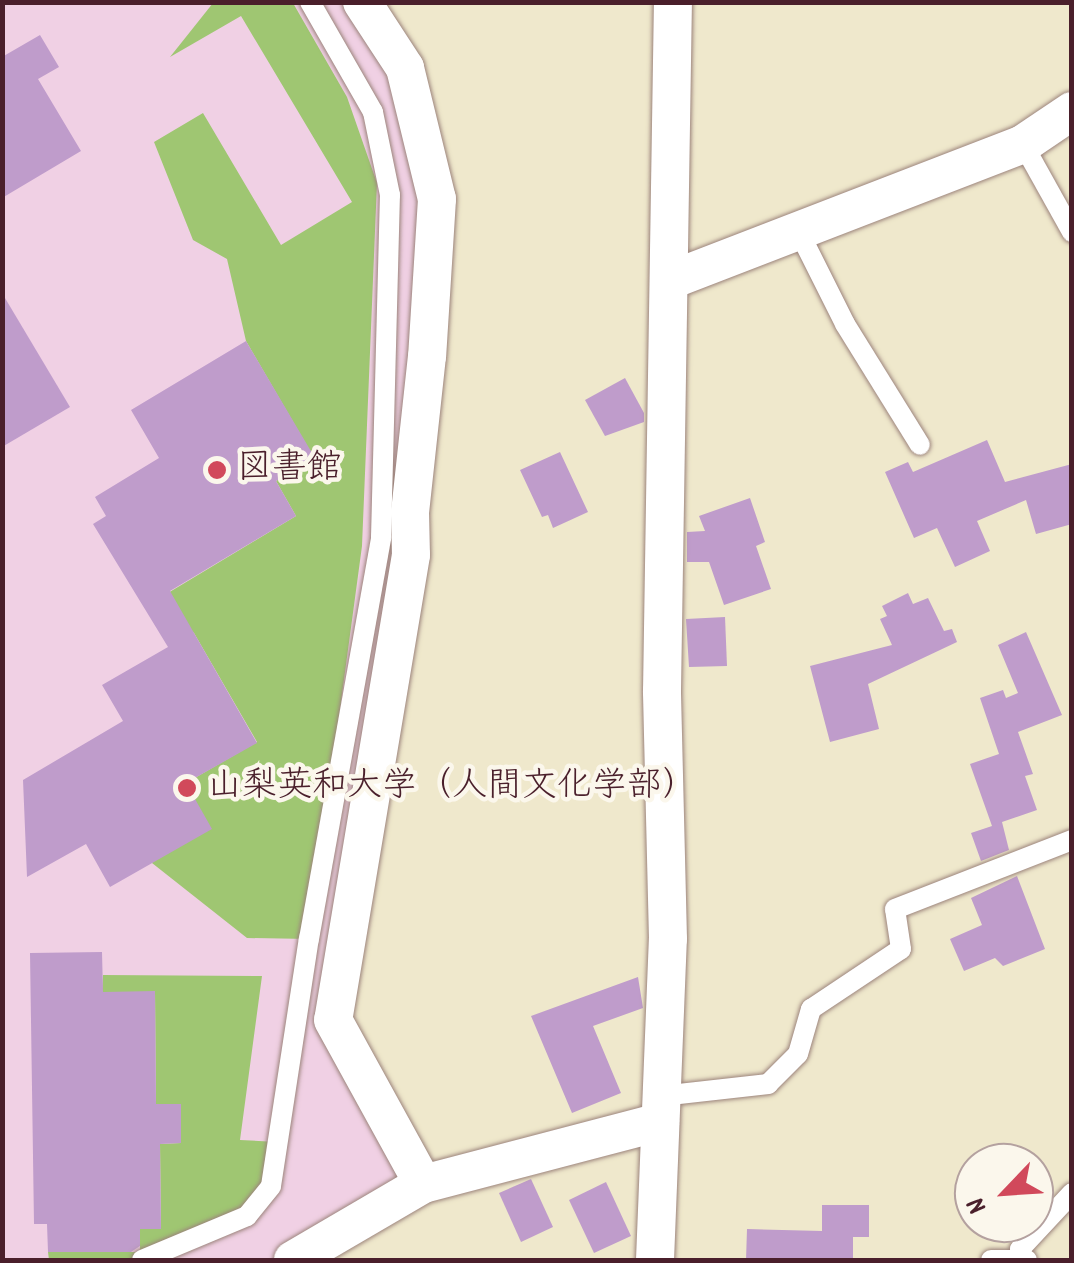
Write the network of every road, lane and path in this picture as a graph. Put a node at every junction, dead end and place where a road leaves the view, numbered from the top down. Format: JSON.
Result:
{"nodes":[{"id":1,"x":310,"y":2,"type":"edge"},
{"id":2,"x":362,"y":2,"type":"edge"},
{"id":3,"x":672,"y":2,"type":"edge"},
{"id":4,"x":1072,"y":111,"type":"edge"},
{"id":5,"x":1023,"y":144,"type":"junction"},
{"id":6,"x":798,"y":230,"type":"junction"},
{"id":7,"x":1072,"y":232,"type":"edge"},
{"id":8,"x":671,"y":280,"type":"junction"},
{"id":9,"x":920,"y":445,"type":"dead end"},
{"id":10,"x":1072,"y":840,"type":"edge"},
{"id":11,"x":661,"y":1109,"type":"junction"},
{"id":12,"x":423,"y":1184,"type":"junction"},
{"id":13,"x":1072,"y":1193,"type":"edge"},
{"id":14,"x":1025,"y":1259,"type":"edge"},
{"id":15,"x":142,"y":1260,"type":"edge"},
{"id":16,"x":295,"y":1260,"type":"edge"},
{"id":17,"x":655,"y":1260,"type":"edge"},
{"id":18,"x":991,"y":1260,"type":"edge"}],
"edges":[{"from":1,"to":15,"type":"lane"},
{"from":2,"to":12,"type":"street"},
{"from":3,"to":8,"type":"street"},
{"from":4,"to":5,"type":"street"},
{"from":5,"to":6,"type":"street"},
{"from":5,"to":7,"type":"lane"},
{"from":6,"to":8,"type":"street"},
{"from":6,"to":9,"type":"lane"},
{"from":8,"to":11,"type":"street"},
{"from":10,"to":11,"type":"lane"},
{"from":11,"to":12,"type":"street"},
{"from":11,"to":17,"type":"street"},
{"from":12,"to":16,"type":"street"},
{"from":13,"to":14,"type":"lane"},
{"from":14,"to":18,"type":"lane"}]}
